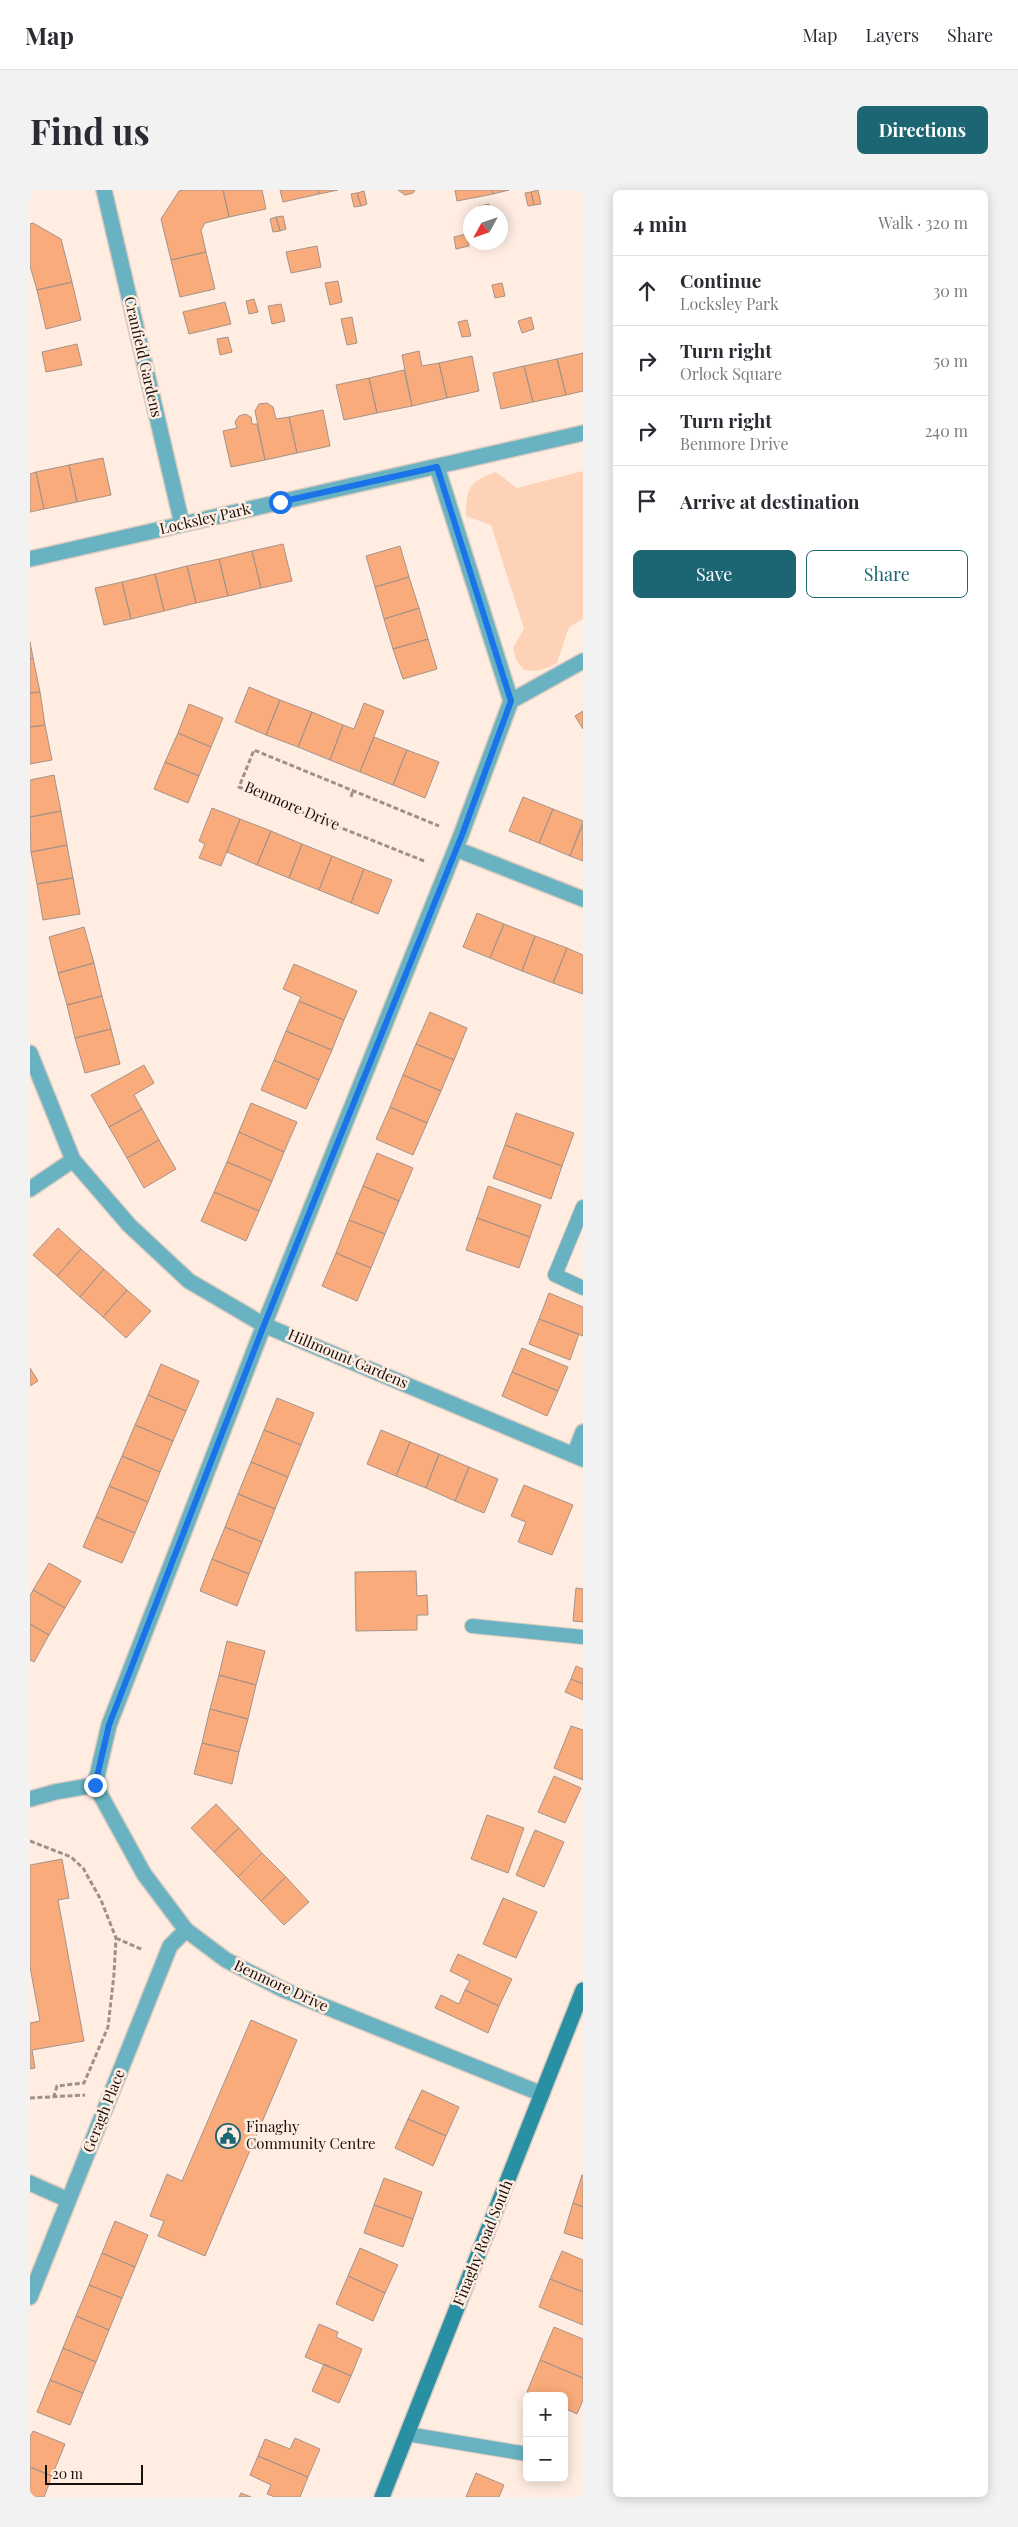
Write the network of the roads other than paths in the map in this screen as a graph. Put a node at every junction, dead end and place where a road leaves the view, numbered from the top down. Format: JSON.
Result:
{"nodes":[{"id":1,"x":104,"y":190,"type":"edge"},
{"id":2,"x":583,"y":433,"type":"edge"},
{"id":3,"x":437,"y":467,"type":"junction"},
{"id":4,"x":182,"y":524,"type":"junction"},
{"id":5,"x":30,"y":559,"type":"edge"},
{"id":6,"x":583,"y":661,"type":"edge"},
{"id":7,"x":511,"y":701,"type":"junction"},
{"id":8,"x":456,"y":850,"type":"junction"},
{"id":9,"x":583,"y":899,"type":"edge"},
{"id":10,"x":30,"y":1053,"type":"edge"},
{"id":11,"x":73,"y":1160,"type":"junction"},
{"id":12,"x":30,"y":1188,"type":"edge"},
{"id":13,"x":583,"y":1207,"type":"edge"},
{"id":14,"x":583,"y":1288,"type":"edge"},
{"id":15,"x":264,"y":1325,"type":"junction"},
{"id":16,"x":583,"y":1432,"type":"edge"},
{"id":17,"x":578,"y":1456,"type":"edge"},
{"id":18,"x":472,"y":1626,"type":"dead end"},
{"id":19,"x":583,"y":1637,"type":"edge"},
{"id":20,"x":95,"y":1785,"type":"junction"},
{"id":21,"x":30,"y":1800,"type":"edge"},
{"id":22,"x":186,"y":1930,"type":"junction"},
{"id":23,"x":583,"y":1990,"type":"edge"},
{"id":24,"x":542,"y":2094,"type":"junction"},
{"id":25,"x":30,"y":2183,"type":"edge"},
{"id":26,"x":68,"y":2200,"type":"junction"},
{"id":27,"x":30,"y":2298,"type":"edge"},
{"id":28,"x":408,"y":2434,"type":"junction"},
{"id":29,"x":523,"y":2453,"type":"edge"},
{"id":30,"x":382,"y":2497,"type":"edge"}],
"edges":[{"from":1,"to":4,"type":"street","name":"Cranfield Gardens"},
{"from":2,"to":3,"type":"street","name":"Locksley Park"},
{"from":3,"to":4,"type":"street","name":"Locksley Park"},
{"from":3,"to":7,"type":"street"},
{"from":4,"to":5,"type":"street","name":"Locksley Park"},
{"from":6,"to":7,"type":"street"},
{"from":7,"to":8,"type":"street"},
{"from":8,"to":9,"type":"street"},
{"from":8,"to":15,"type":"street"},
{"from":10,"to":11,"type":"street","name":"Hillmount Gardens"},
{"from":11,"to":12,"type":"street"},
{"from":11,"to":15,"type":"street","name":"Hillmount Gardens"},
{"from":13,"to":14,"type":"lane"},
{"from":15,"to":17,"type":"street","name":"Hillmount Gardens"},
{"from":15,"to":20,"type":"street"},
{"from":16,"to":17,"type":"street"},
{"from":18,"to":19,"type":"lane"},
{"from":20,"to":21,"type":"street"},
{"from":20,"to":22,"type":"street","name":"Benmore Drive"},
{"from":22,"to":24,"type":"street","name":"Benmore Drive"},
{"from":22,"to":26,"type":"street","name":"Geragh Place"},
{"from":23,"to":24,"type":"street","name":"Finaghy Road South"},
{"from":24,"to":28,"type":"street","name":"Finaghy Road South"},
{"from":25,"to":26,"type":"street"},
{"from":26,"to":27,"type":"street","name":"Geragh Place"},
{"from":28,"to":29,"type":"lane"},
{"from":28,"to":30,"type":"street","name":"Finaghy Road South"}]}
